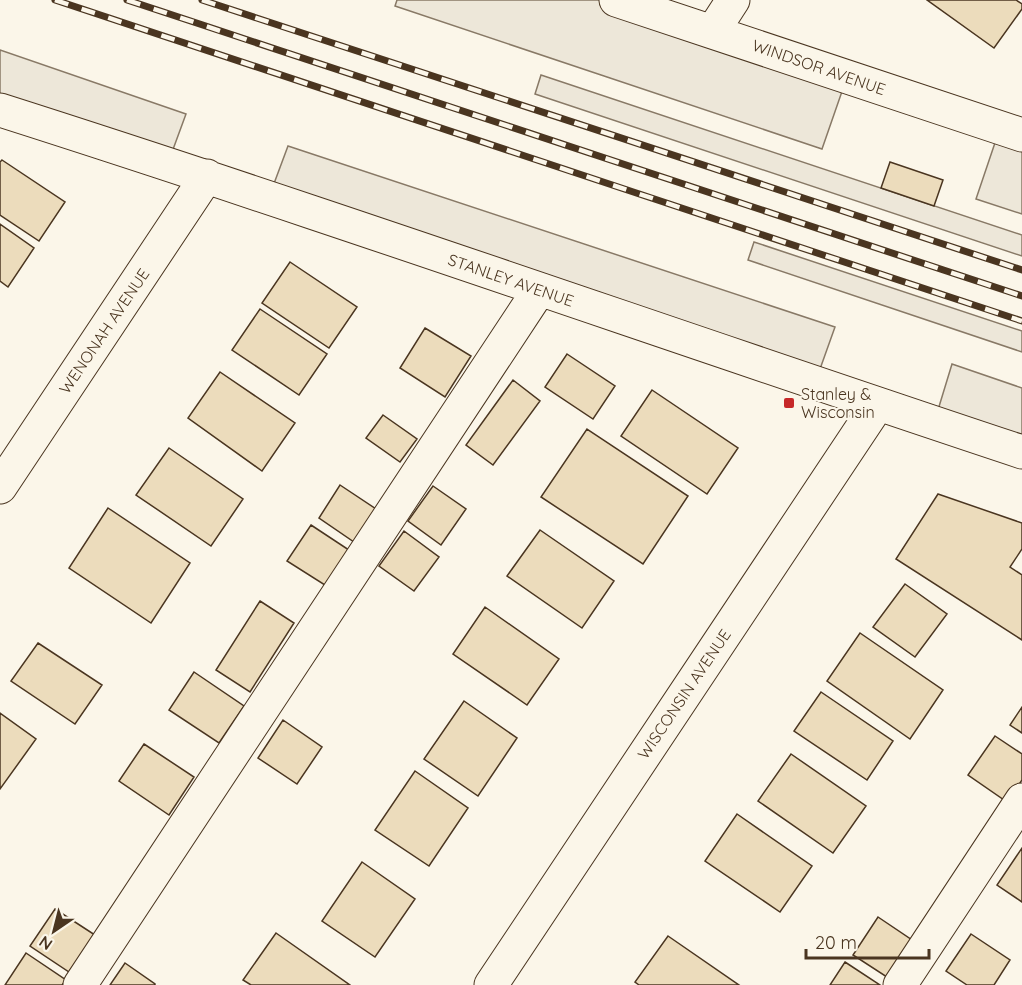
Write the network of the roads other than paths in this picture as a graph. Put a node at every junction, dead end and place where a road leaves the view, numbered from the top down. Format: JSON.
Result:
{"nodes":[{"id":1,"x":616,"y":0,"type":"edge"},
{"id":2,"x":734,"y":0,"type":"edge"},
{"id":3,"x":713,"y":31,"type":"junction"},
{"id":4,"x":0,"y":110,"type":"edge"},
{"id":5,"x":1022,"y":135,"type":"edge"},
{"id":6,"x":207,"y":176,"type":"junction"},
{"id":7,"x":539,"y":290,"type":"junction"},
{"id":8,"x":878,"y":404,"type":"junction"},
{"id":9,"x":1022,"y":452,"type":"edge"},
{"id":10,"x":0,"y":486,"type":"edge"},
{"id":11,"x":1022,"y":800,"type":"edge"},
{"id":12,"x":81,"y":985,"type":"edge"},
{"id":13,"x":491,"y":985,"type":"edge"},
{"id":14,"x":900,"y":985,"type":"edge"}],
"edges":[{"from":1,"to":3,"type":"street","name":"WINDSOR AVENUE"},
{"from":2,"to":3,"type":"street"},
{"from":3,"to":5,"type":"street","name":"WINDSOR AVENUE"},
{"from":4,"to":6,"type":"street","name":"STANLEY AVENUE"},
{"from":6,"to":7,"type":"street","name":"STANLEY AVENUE"},
{"from":6,"to":10,"type":"street","name":"WENONAH AVENUE"},
{"from":7,"to":8,"type":"street","name":"STANLEY AVENUE"},
{"from":7,"to":12,"type":"street"},
{"from":8,"to":9,"type":"street","name":"STANLEY AVENUE"},
{"from":8,"to":13,"type":"street","name":"WISCONSIN AVENUE"},
{"from":11,"to":14,"type":"street"}]}
